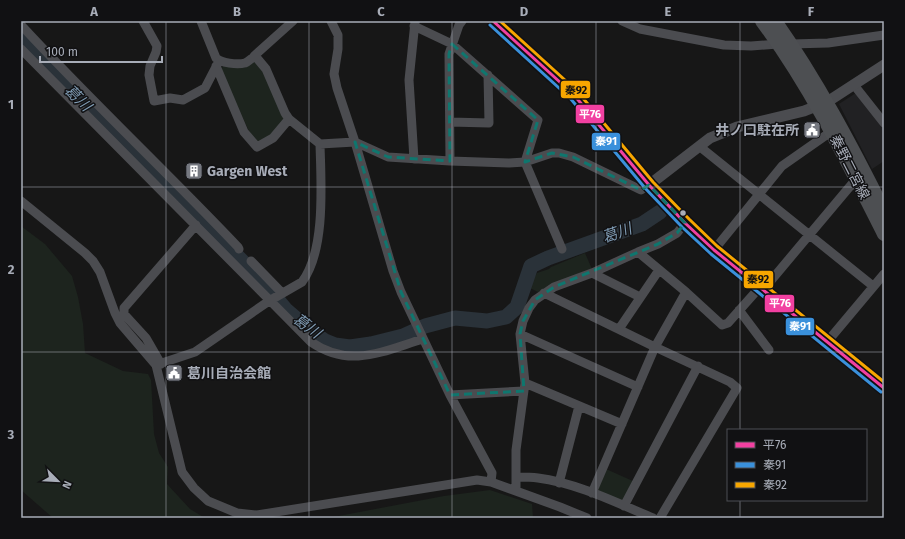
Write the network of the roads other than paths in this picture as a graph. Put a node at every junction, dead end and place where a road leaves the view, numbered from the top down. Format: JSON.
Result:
{"nodes":[{"id":1,"x":143,"y":21,"type":"edge"},
{"id":2,"x":201,"y":21,"type":"edge"},
{"id":3,"x":293,"y":21,"type":"edge"},
{"id":4,"x":331,"y":21,"type":"edge"},
{"id":5,"x":462,"y":21,"type":"edge"},
{"id":6,"x":492,"y":21,"type":"edge"},
{"id":7,"x":622,"y":21,"type":"edge"},
{"id":8,"x":762,"y":21,"type":"edge"},
{"id":9,"x":775,"y":21,"type":"edge"},
{"id":10,"x":415,"y":24,"type":"edge"},
{"id":11,"x":21,"y":26,"type":"edge"},
{"id":12,"x":884,"y":35,"type":"edge"},
{"id":13,"x":452,"y":44,"type":"junction"},
{"id":14,"x":784,"y":44,"type":"junction"},
{"id":15,"x":21,"y":49,"type":"edge"},
{"id":16,"x":254,"y":56,"type":"junction"},
{"id":17,"x":217,"y":63,"type":"junction"},
{"id":18,"x":884,"y":65,"type":"edge"},
{"id":19,"x":488,"y":75,"type":"junction"},
{"id":20,"x":854,"y":85,"type":"junction"},
{"id":21,"x":822,"y":104,"type":"junction"},
{"id":22,"x":289,"y":119,"type":"junction"},
{"id":23,"x":450,"y":122,"type":"junction"},
{"id":24,"x":884,"y":123,"type":"edge"},
{"id":25,"x":832,"y":131,"type":"junction"},
{"id":26,"x":355,"y":142,"type":"junction"},
{"id":27,"x":320,"y":144,"type":"junction"},
{"id":28,"x":699,"y":146,"type":"junction"},
{"id":29,"x":414,"y":160,"type":"junction"},
{"id":30,"x":450,"y":161,"type":"junction"},
{"id":31,"x":525,"y":162,"type":"junction"},
{"id":32,"x":161,"y":168,"type":"junction"},
{"id":33,"x":857,"y":178,"type":"junction"},
{"id":34,"x":150,"y":179,"type":"junction"},
{"id":35,"x":649,"y":185,"type":"junction"},
{"id":36,"x":759,"y":195,"type":"junction"},
{"id":37,"x":21,"y":201,"type":"edge"},
{"id":38,"x":883,"y":204,"type":"edge"},
{"id":39,"x":684,"y":223,"type":"junction"},
{"id":40,"x":196,"y":225,"type":"junction"},
{"id":41,"x":884,"y":234,"type":"edge"},
{"id":42,"x":808,"y":236,"type":"junction"},
{"id":43,"x":239,"y":249,"type":"dead end"},
{"id":44,"x":562,"y":249,"type":"dead end"},
{"id":45,"x":714,"y":250,"type":"junction"},
{"id":46,"x":638,"y":252,"type":"junction"},
{"id":47,"x":251,"y":261,"type":"dead end"},
{"id":48,"x":659,"y":270,"type":"junction"},
{"id":49,"x":592,"y":273,"type":"junction"},
{"id":50,"x":884,"y":274,"type":"edge"},
{"id":51,"x":873,"y":286,"type":"junction"},
{"id":52,"x":761,"y":289,"type":"junction"},
{"id":53,"x":686,"y":292,"type":"junction"},
{"id":54,"x":282,"y":293,"type":"junction"},
{"id":55,"x":544,"y":293,"type":"junction"},
{"id":56,"x":640,"y":297,"type":"junction"},
{"id":57,"x":269,"y":301,"type":"junction"},
{"id":58,"x":739,"y":310,"type":"junction"},
{"id":59,"x":619,"y":329,"type":"junction"},
{"id":60,"x":520,"y":334,"type":"junction"},
{"id":61,"x":423,"y":339,"type":"junction"},
{"id":62,"x":826,"y":342,"type":"junction"},
{"id":63,"x":655,"y":347,"type":"junction"},
{"id":64,"x":769,"y":350,"type":"dead end"},
{"id":65,"x":158,"y":365,"type":"junction"},
{"id":66,"x":698,"y":366,"type":"junction"},
{"id":67,"x":883,"y":384,"type":"edge"},
{"id":68,"x":524,"y":387,"type":"junction"},
{"id":69,"x":638,"y":387,"type":"junction"},
{"id":70,"x":450,"y":395,"type":"junction"},
{"id":71,"x":579,"y":406,"type":"junction"},
{"id":72,"x":622,"y":424,"type":"junction"},
{"id":73,"x":517,"y":477,"type":"junction"},
{"id":74,"x":491,"y":482,"type":"junction"},
{"id":75,"x":559,"y":482,"type":"junction"},
{"id":76,"x":516,"y":491,"type":"junction"},
{"id":77,"x":592,"y":493,"type":"junction"},
{"id":78,"x":624,"y":506,"type":"junction"},
{"id":79,"x":587,"y":518,"type":"edge"},
{"id":80,"x":653,"y":518,"type":"edge"},
{"id":81,"x":660,"y":518,"type":"edge"}],
"edges":[{"from":1,"to":17,"type":"street"},
{"from":2,"to":17,"type":"street"},
{"from":3,"to":16,"type":"street"},
{"from":4,"to":26,"type":"street"},
{"from":5,"to":13,"type":"street"},
{"from":6,"to":35,"type":"street"},
{"from":7,"to":14,"type":"street"},
{"from":8,"to":14,"type":"main road","name":"秦野二宮線"},
{"from":9,"to":14,"type":"main road","name":"秦野二宮線"},
{"from":10,"to":13,"type":"street"},
{"from":10,"to":29,"type":"street"},
{"from":11,"to":32,"type":"street"},
{"from":12,"to":14,"type":"street"},
{"from":13,"to":19,"type":"street"},
{"from":13,"to":23,"type":"street"},
{"from":14,"to":21,"type":"main road","name":"秦野二宮線"},
{"from":15,"to":34,"type":"street"},
{"from":16,"to":17,"type":"street"},
{"from":16,"to":22,"type":"street"},
{"from":17,"to":22,"type":"street"},
{"from":18,"to":20,"type":"street"},
{"from":19,"to":23,"type":"street"},
{"from":19,"to":31,"type":"street"},
{"from":20,"to":21,"type":"street"},
{"from":20,"to":24,"type":"street"},
{"from":21,"to":25,"type":"main road","name":"秦野二宮線"},
{"from":21,"to":28,"type":"street"},
{"from":21,"to":38,"type":"main road","name":"秦野二宮線"},
{"from":22,"to":27,"type":"street"},
{"from":23,"to":30,"type":"street"},
{"from":25,"to":33,"type":"main road","name":"秦野二宮線"},
{"from":25,"to":36,"type":"street"},
{"from":26,"to":27,"type":"street"},
{"from":26,"to":29,"type":"street"},
{"from":26,"to":61,"type":"street"},
{"from":27,"to":54,"type":"street"},
{"from":28,"to":35,"type":"street"},
{"from":28,"to":36,"type":"street"},
{"from":29,"to":30,"type":"street"},
{"from":30,"to":31,"type":"street"},
{"from":31,"to":35,"type":"street"},
{"from":31,"to":44,"type":"street"},
{"from":32,"to":34,"type":"street"},
{"from":32,"to":43,"type":"street"},
{"from":33,"to":41,"type":"main road","name":"秦野二宮線"},
{"from":33,"to":42,"type":"street"},
{"from":34,"to":40,"type":"street"},
{"from":35,"to":39,"type":"street"},
{"from":36,"to":42,"type":"street"},
{"from":36,"to":45,"type":"street"},
{"from":37,"to":65,"type":"street"},
{"from":39,"to":45,"type":"street"},
{"from":39,"to":46,"type":"street"},
{"from":40,"to":57,"type":"street"},
{"from":40,"to":65,"type":"street"},
{"from":42,"to":51,"type":"street"},
{"from":42,"to":52,"type":"street"},
{"from":45,"to":52,"type":"street"},
{"from":46,"to":48,"type":"street"},
{"from":46,"to":49,"type":"street"},
{"from":47,"to":54,"type":"street"},
{"from":48,"to":53,"type":"street"},
{"from":48,"to":56,"type":"street"},
{"from":49,"to":55,"type":"street"},
{"from":49,"to":56,"type":"street"},
{"from":50,"to":51,"type":"street"},
{"from":51,"to":62,"type":"street"},
{"from":52,"to":58,"type":"street"},
{"from":52,"to":62,"type":"street"},
{"from":53,"to":58,"type":"street"},
{"from":53,"to":63,"type":"street"},
{"from":54,"to":57,"type":"street"},
{"from":55,"to":59,"type":"street"},
{"from":55,"to":60,"type":"street"},
{"from":56,"to":59,"type":"street"},
{"from":57,"to":61,"type":"street"},
{"from":57,"to":65,"type":"street"},
{"from":58,"to":64,"type":"street"},
{"from":59,"to":63,"type":"street"},
{"from":60,"to":68,"type":"street"},
{"from":60,"to":69,"type":"street"},
{"from":61,"to":70,"type":"street"},
{"from":62,"to":67,"type":"street"},
{"from":63,"to":66,"type":"street"},
{"from":63,"to":69,"type":"street"},
{"from":65,"to":74,"type":"street"},
{"from":66,"to":78,"type":"street"},
{"from":66,"to":81,"type":"street"},
{"from":68,"to":70,"type":"street"},
{"from":68,"to":71,"type":"street"},
{"from":68,"to":73,"type":"street"},
{"from":69,"to":72,"type":"street"},
{"from":70,"to":74,"type":"street"},
{"from":71,"to":72,"type":"street"},
{"from":71,"to":75,"type":"street"},
{"from":72,"to":77,"type":"street"},
{"from":73,"to":75,"type":"street"},
{"from":73,"to":76,"type":"street"},
{"from":74,"to":76,"type":"street"},
{"from":75,"to":77,"type":"street"},
{"from":76,"to":79,"type":"street"},
{"from":77,"to":78,"type":"street"},
{"from":78,"to":80,"type":"street"}]}
